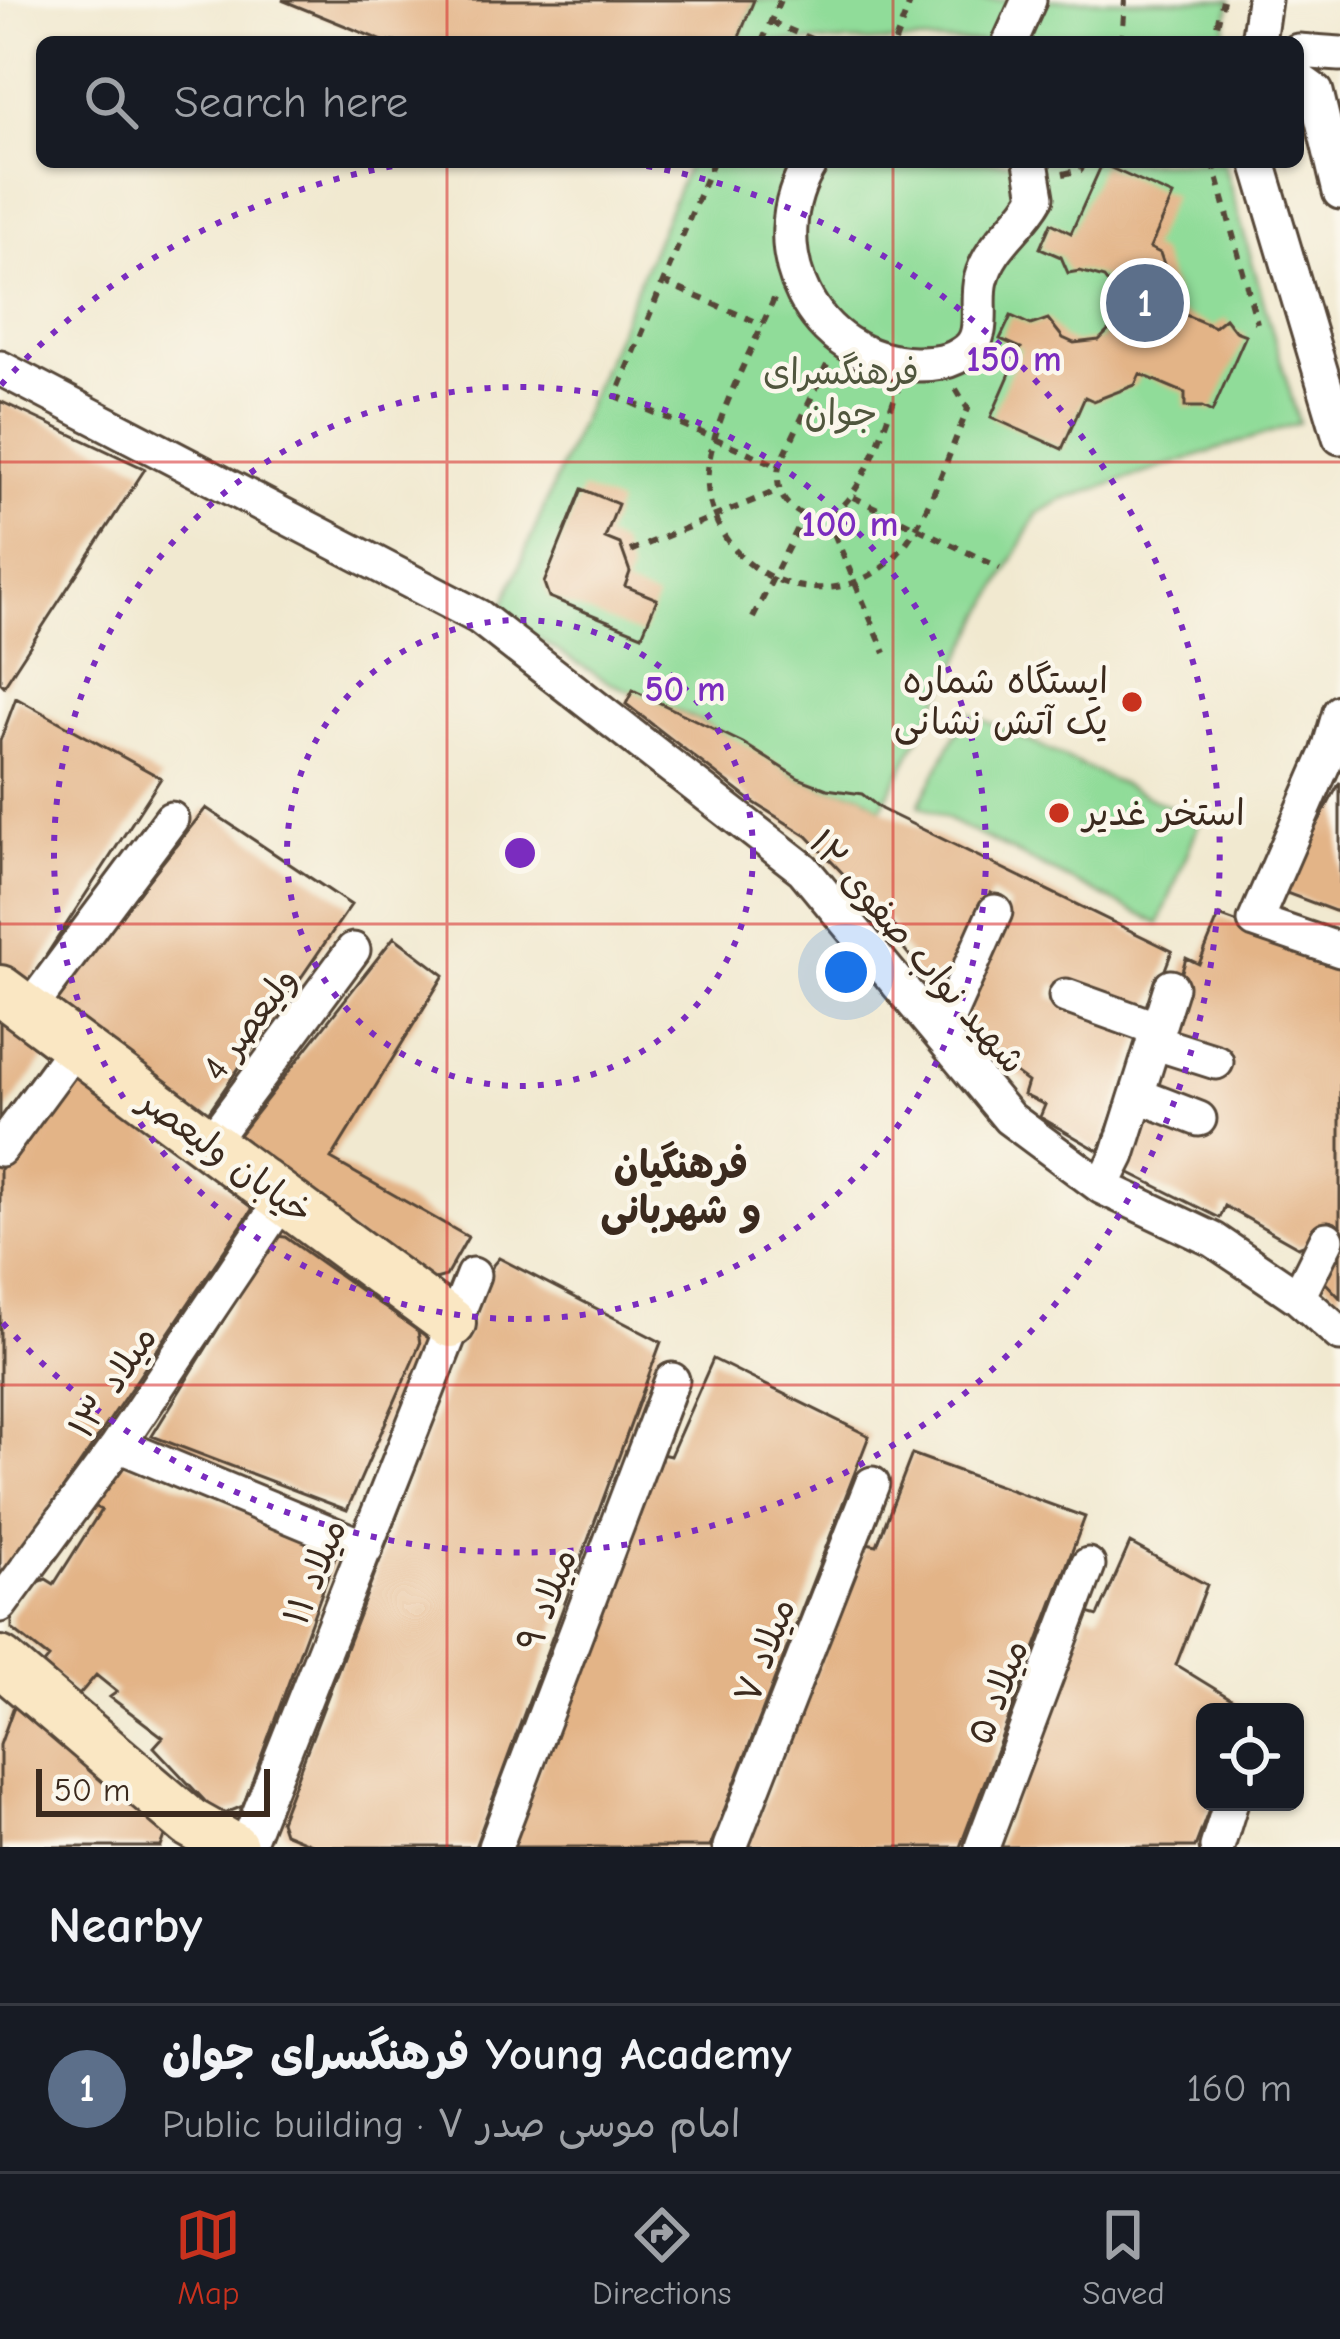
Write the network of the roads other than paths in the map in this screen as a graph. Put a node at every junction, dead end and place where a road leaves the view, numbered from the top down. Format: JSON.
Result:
{"nodes":[{"id":1,"x":1029,"y":0,"type":"edge"},
{"id":2,"x":1264,"y":0,"type":"edge"},
{"id":3,"x":1013,"y":36,"type":"edge"},
{"id":4,"x":1259,"y":36,"type":"edge"},
{"id":5,"x":1304,"y":51,"type":"edge"},
{"id":6,"x":1340,"y":54,"type":"edge"},
{"id":7,"x":1304,"y":84,"type":"edge"},
{"id":8,"x":807,"y":168,"type":"edge"},
{"id":9,"x":1031,"y":168,"type":"edge"},
{"id":10,"x":1260,"y":168,"type":"edge"},
{"id":11,"x":1340,"y":192,"type":"edge"},
{"id":12,"x":0,"y":368,"type":"edge"},
{"id":13,"x":1340,"y":437,"type":"edge"},
{"id":14,"x":1340,"y":712,"type":"edge"},
{"id":15,"x":1334,"y":756,"type":"edge"},
{"id":16,"x":171,"y":819,"type":"dead end"},
{"id":17,"x":995,"y":912,"type":"dead end"},
{"id":18,"x":353,"y":950,"type":"dead end"},
{"id":19,"x":1340,"y":950,"type":"edge"},
{"id":20,"x":1171,"y":987,"type":"dead end"},
{"id":21,"x":1066,"y":997,"type":"dead end"},
{"id":22,"x":14,"y":1000,"type":"edge"},
{"id":23,"x":941,"y":1033,"type":"junction"},
{"id":24,"x":1156,"y":1036,"type":"junction"},
{"id":25,"x":76,"y":1046,"type":"junction"},
{"id":26,"x":1216,"y":1063,"type":"dead end"},
{"id":27,"x":1137,"y":1095,"type":"junction"},
{"id":28,"x":1199,"y":1119,"type":"dead end"},
{"id":29,"x":209,"y":1144,"type":"junction"},
{"id":30,"x":0,"y":1149,"type":"edge"},
{"id":31,"x":1102,"y":1187,"type":"junction"},
{"id":32,"x":283,"y":1199,"type":"junction"},
{"id":33,"x":1328,"y":1240,"type":"dead end"},
{"id":34,"x":473,"y":1275,"type":"dead end"},
{"id":35,"x":1298,"y":1297,"type":"junction"},
{"id":36,"x":452,"y":1324,"type":"junction"},
{"id":37,"x":1340,"y":1334,"type":"edge"},
{"id":38,"x":672,"y":1380,"type":"dead end"},
{"id":39,"x":118,"y":1445,"type":"junction"},
{"id":40,"x":872,"y":1484,"type":"dead end"},
{"id":41,"x":367,"y":1548,"type":"junction"},
{"id":42,"x":1088,"y":1565,"type":"dead end"},
{"id":43,"x":0,"y":1604,"type":"edge"},
{"id":44,"x":1,"y":1666,"type":"edge"},
{"id":45,"x":1229,"y":1811,"type":"edge"},
{"id":46,"x":185,"y":1835,"type":"edge"},
{"id":47,"x":233,"y":1847,"type":"edge"},
{"id":48,"x":246,"y":1847,"type":"edge"},
{"id":49,"x":494,"y":1847,"type":"edge"},
{"id":50,"x":730,"y":1847,"type":"edge"},
{"id":51,"x":982,"y":1847,"type":"edge"},
{"id":52,"x":1217,"y":1847,"type":"edge"}],
"edges":[{"from":1,"to":3,"type":"street"},
{"from":2,"to":4,"type":"street"},
{"from":5,"to":6,"type":"street"},
{"from":7,"to":11,"type":"street"},
{"from":8,"to":9,"type":"street"},
{"from":10,"to":13,"type":"street"},
{"from":12,"to":23,"type":"street","name":"شهید نواب صفوی ۱۲"},
{"from":14,"to":15,"type":"street"},
{"from":15,"to":19,"type":"street"},
{"from":16,"to":22,"type":"street"},
{"from":17,"to":23,"type":"street"},
{"from":18,"to":29,"type":"street","name":"ولیعصر 4"},
{"from":20,"to":24,"type":"street"},
{"from":21,"to":24,"type":"street"},
{"from":22,"to":25,"type":"street","name":"خیابان ولیعصر"},
{"from":23,"to":31,"type":"street","name":"شهید نواب صفوی ۱۲"},
{"from":24,"to":26,"type":"street"},
{"from":24,"to":27,"type":"street"},
{"from":25,"to":29,"type":"street","name":"خیابان ولیعصر"},
{"from":25,"to":30,"type":"street"},
{"from":27,"to":28,"type":"street"},
{"from":27,"to":31,"type":"street"},
{"from":29,"to":32,"type":"street","name":"خیابان ولیعصر"},
{"from":31,"to":35,"type":"street","name":"شهید نواب صفوی ۱۲"},
{"from":32,"to":36,"type":"street","name":"خیابان ولیعصر"},
{"from":32,"to":39,"type":"street","name":"میلاد ۱۳"},
{"from":33,"to":35,"type":"street"},
{"from":34,"to":36,"type":"street","name":"میلاد ۱۱"},
{"from":35,"to":37,"type":"street","name":"شهید نواب صفوی ۱۲"},
{"from":36,"to":41,"type":"street","name":"میلاد ۱۱"},
{"from":38,"to":49,"type":"street","name":"میلاد ۹"},
{"from":39,"to":41,"type":"street"},
{"from":39,"to":43,"type":"street","name":"میلاد ۱۳"},
{"from":40,"to":50,"type":"street","name":"میلاد ۷"},
{"from":41,"to":48,"type":"street","name":"میلاد ۱۱"},
{"from":42,"to":51,"type":"street","name":"میلاد ۵"},
{"from":44,"to":46,"type":"street"},
{"from":45,"to":52,"type":"street"},
{"from":46,"to":47,"type":"street"}]}
